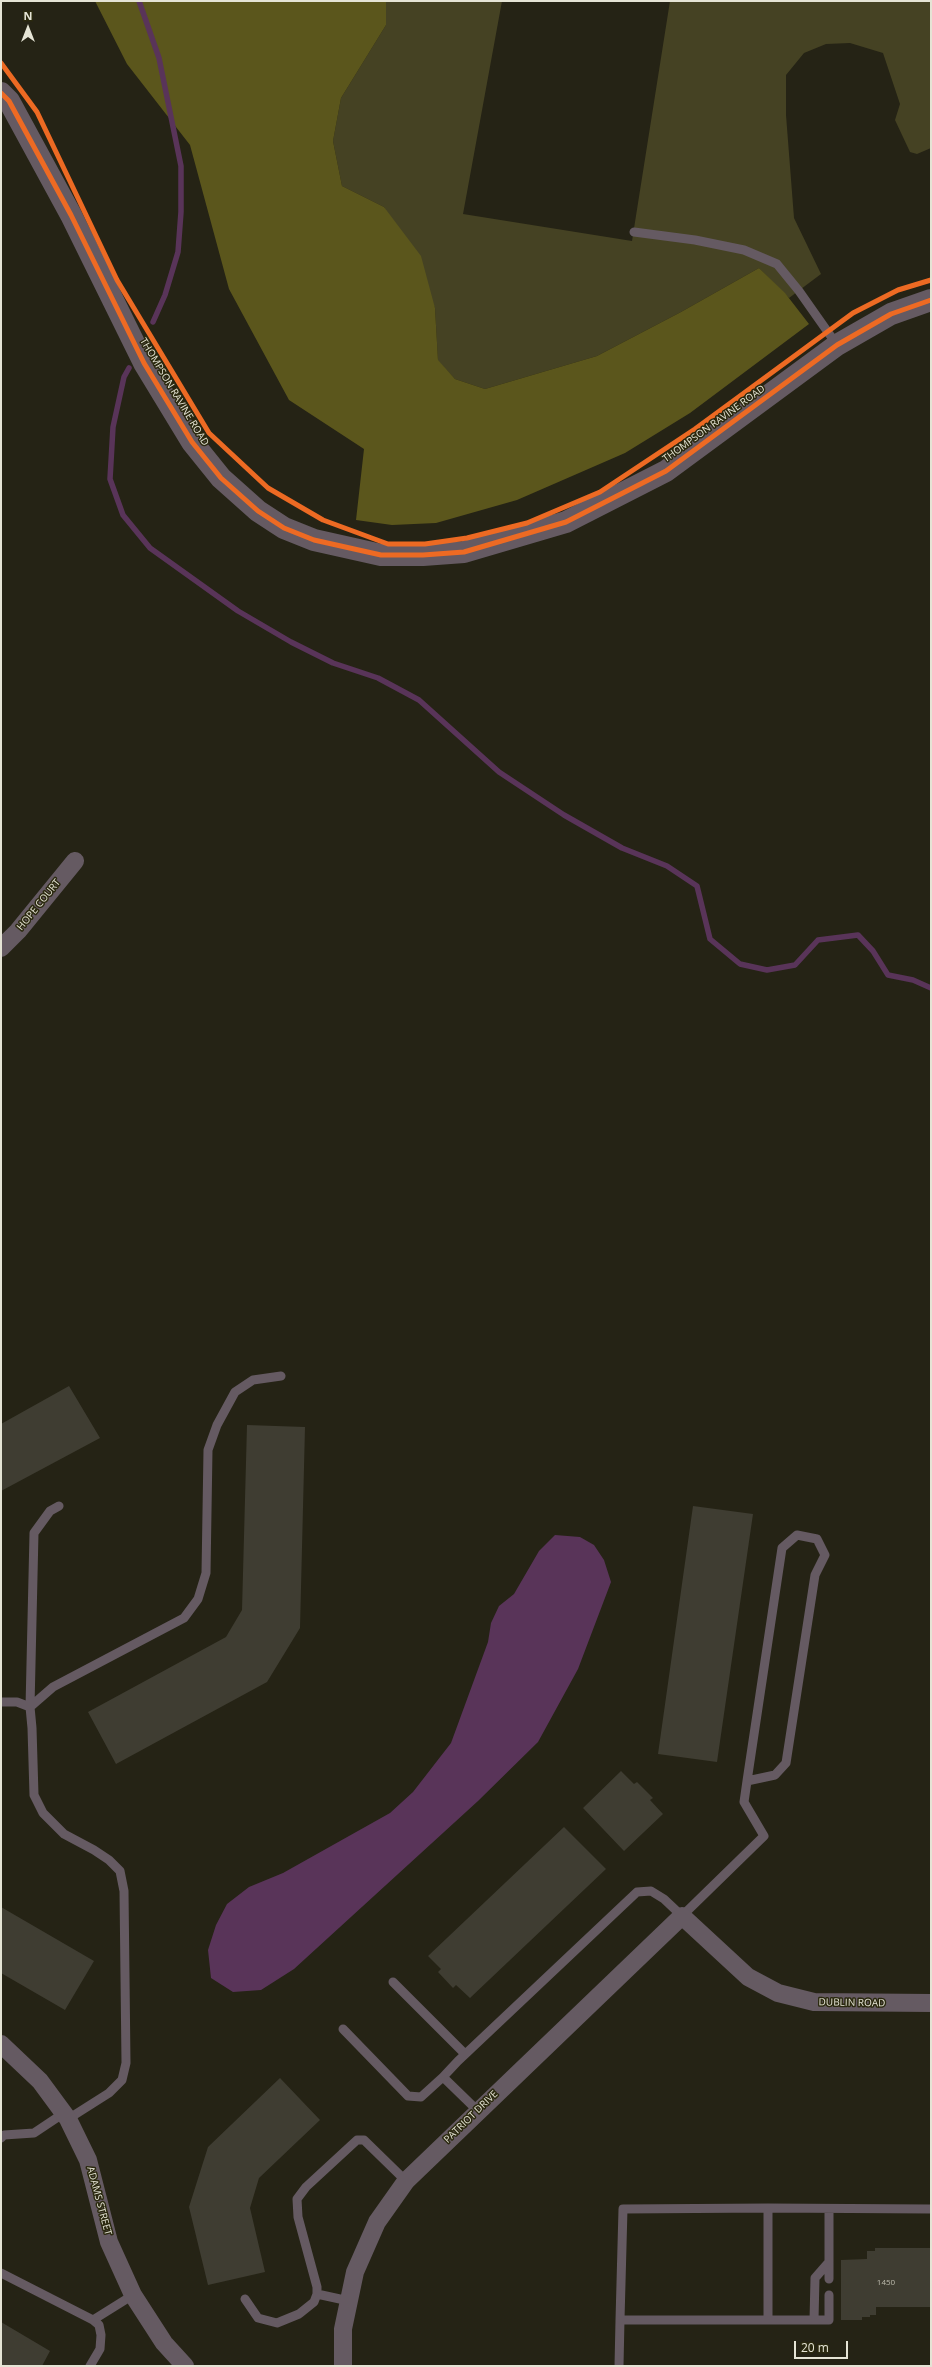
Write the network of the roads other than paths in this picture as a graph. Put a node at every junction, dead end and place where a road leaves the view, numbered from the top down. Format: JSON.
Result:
{"nodes":[{"id":1,"x":1,"y":93,"type":"edge"},
{"id":2,"x":634,"y":232,"type":"dead end"},
{"id":3,"x":931,"y":300,"type":"edge"},
{"id":4,"x":837,"y":345,"type":"junction"},
{"id":5,"x":75,"y":861,"type":"dead end"},
{"id":6,"x":1,"y":948,"type":"edge"},
{"id":7,"x":280,"y":1376,"type":"dead end"},
{"id":8,"x":59,"y":1506,"type":"dead end"},
{"id":9,"x":1,"y":1702,"type":"edge"},
{"id":10,"x":30,"y":1707,"type":"junction"},
{"id":11,"x":747,"y":1781,"type":"junction"},
{"id":12,"x":682,"y":1916,"type":"junction"},
{"id":13,"x":393,"y":1982,"type":"dead end"},
{"id":14,"x":931,"y":2004,"type":"edge"},
{"id":15,"x":344,"y":2029,"type":"dead end"},
{"id":16,"x":1,"y":2044,"type":"edge"},
{"id":17,"x":465,"y":2054,"type":"junction"},
{"id":18,"x":443,"y":2077,"type":"junction"},
{"id":19,"x":478,"y":2111,"type":"junction"},
{"id":20,"x":66,"y":2116,"type":"junction"},
{"id":21,"x":2,"y":2135,"type":"edge"},
{"id":22,"x":406,"y":2181,"type":"junction"},
{"id":23,"x":768,"y":2208,"type":"junction"},
{"id":24,"x":829,"y":2209,"type":"junction"},
{"id":25,"x":931,"y":2210,"type":"edge"},
{"id":26,"x":829,"y":2262,"type":"junction"},
{"id":27,"x":1,"y":2273,"type":"edge"},
{"id":28,"x":829,"y":2279,"type":"dead end"},
{"id":29,"x":317,"y":2294,"type":"junction"},
{"id":30,"x":829,"y":2295,"type":"dead end"},
{"id":31,"x":133,"y":2296,"type":"junction"},
{"id":32,"x":245,"y":2299,"type":"dead end"},
{"id":33,"x":349,"y":2301,"type":"junction"},
{"id":34,"x":93,"y":2320,"type":"junction"},
{"id":35,"x":620,"y":2320,"type":"junction"},
{"id":36,"x":768,"y":2320,"type":"junction"},
{"id":37,"x":814,"y":2320,"type":"junction"},
{"id":38,"x":90,"y":2366,"type":"edge"},
{"id":39,"x":185,"y":2366,"type":"edge"},
{"id":40,"x":343,"y":2366,"type":"edge"},
{"id":41,"x":619,"y":2366,"type":"edge"}],
"edges":[{"from":1,"to":4,"type":"street","name":"THOMPSON RAVINE ROAD"},
{"from":2,"to":4,"type":"lane"},
{"from":3,"to":4,"type":"street","name":"THOMPSON RAVINE ROAD"},
{"from":5,"to":6,"type":"street","name":"HOPE COURT"},
{"from":7,"to":10,"type":"lane"},
{"from":8,"to":10,"type":"lane"},
{"from":9,"to":10,"type":"lane"},
{"from":10,"to":20,"type":"lane"},
{"from":11,"to":11,"type":"lane"},
{"from":11,"to":12,"type":"lane"},
{"from":12,"to":14,"type":"street","name":"DUBLIN ROAD"},
{"from":12,"to":17,"type":"lane"},
{"from":12,"to":19,"type":"street","name":"PATRIOT DRIVE"},
{"from":13,"to":17,"type":"lane"},
{"from":15,"to":18,"type":"lane"},
{"from":16,"to":20,"type":"street","name":"ADAMS STREET"},
{"from":17,"to":18,"type":"lane"},
{"from":18,"to":19,"type":"lane"},
{"from":19,"to":22,"type":"street","name":"PATRIOT DRIVE"},
{"from":20,"to":21,"type":"lane"},
{"from":20,"to":31,"type":"street","name":"ADAMS STREET"},
{"from":22,"to":29,"type":"lane"},
{"from":22,"to":33,"type":"street","name":"PATRIOT DRIVE"},
{"from":23,"to":24,"type":"lane"},
{"from":23,"to":35,"type":"lane"},
{"from":23,"to":36,"type":"lane"},
{"from":24,"to":25,"type":"lane"},
{"from":24,"to":26,"type":"lane"},
{"from":26,"to":28,"type":"lane"},
{"from":26,"to":37,"type":"lane"},
{"from":27,"to":34,"type":"lane"},
{"from":29,"to":32,"type":"lane"},
{"from":29,"to":33,"type":"lane"},
{"from":30,"to":37,"type":"lane"},
{"from":31,"to":34,"type":"lane"},
{"from":31,"to":39,"type":"street","name":"ADAMS STREET"},
{"from":33,"to":40,"type":"street","name":"PATRIOT DRIVE"},
{"from":34,"to":38,"type":"lane"},
{"from":35,"to":36,"type":"lane"},
{"from":35,"to":41,"type":"lane"},
{"from":36,"to":37,"type":"lane"}]}
